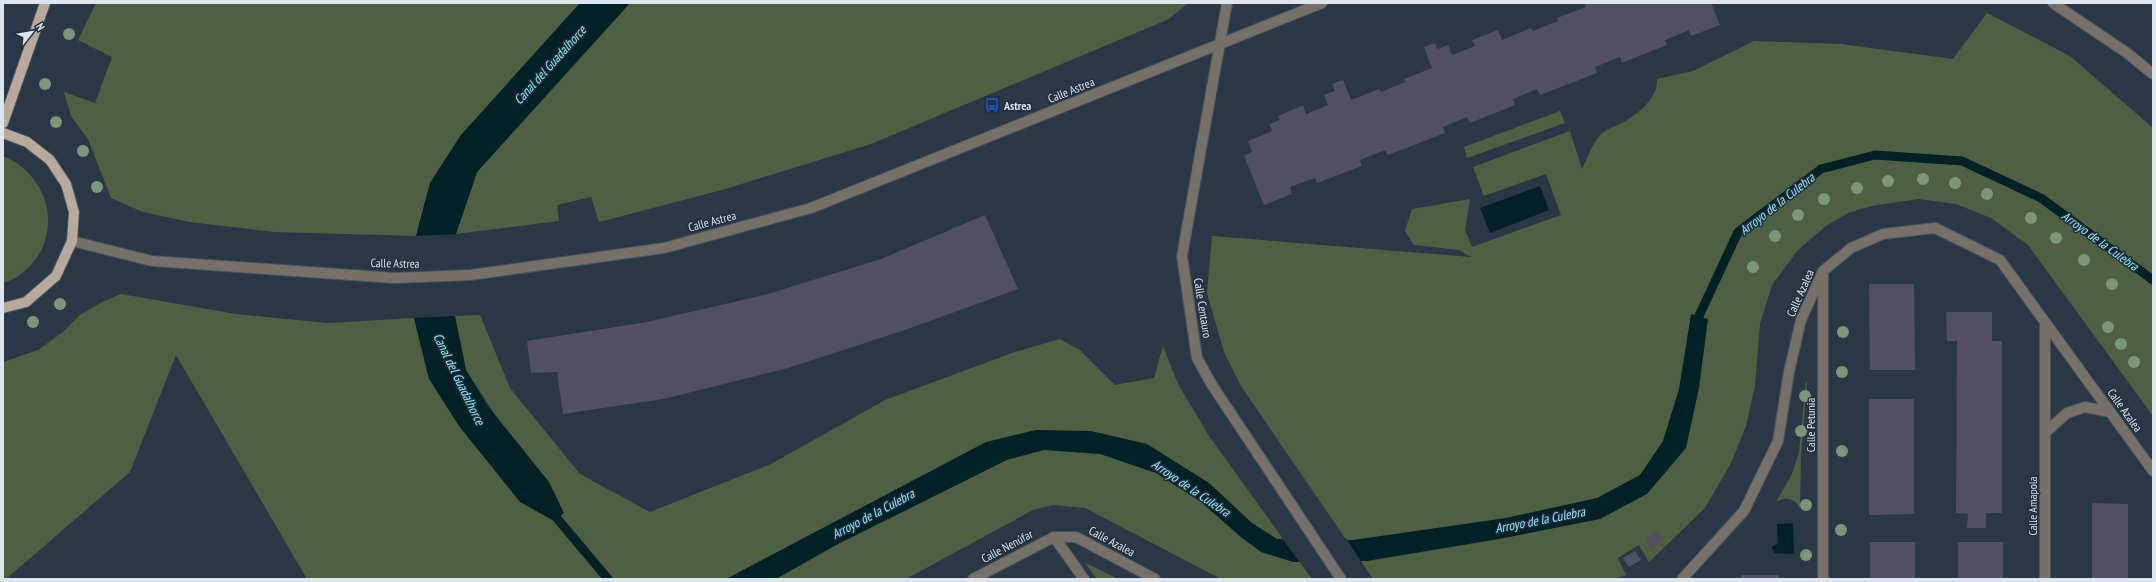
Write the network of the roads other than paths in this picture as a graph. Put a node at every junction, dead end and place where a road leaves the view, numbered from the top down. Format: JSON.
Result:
{"nodes":[{"id":1,"x":45,"y":3,"type":"edge"},
{"id":2,"x":1227,"y":3,"type":"edge"},
{"id":3,"x":1322,"y":3,"type":"edge"},
{"id":4,"x":2053,"y":3,"type":"edge"},
{"id":5,"x":1220,"y":43,"type":"junction"},
{"id":6,"x":2153,"y":74,"type":"edge"},
{"id":7,"x":3,"y":123,"type":"edge"},
{"id":8,"x":3,"y":133,"type":"edge"},
{"id":9,"x":72,"y":241,"type":"junction"},
{"id":10,"x":1823,"y":271,"type":"junction"},
{"id":11,"x":3,"y":308,"type":"edge"},
{"id":12,"x":2045,"y":322,"type":"junction"},
{"id":13,"x":2110,"y":412,"type":"junction"},
{"id":14,"x":2045,"y":433,"type":"junction"},
{"id":15,"x":2153,"y":471,"type":"edge"},
{"id":16,"x":1054,"y":536,"type":"junction"},
{"id":17,"x":973,"y":579,"type":"edge"},
{"id":18,"x":1084,"y":579,"type":"edge"},
{"id":19,"x":1155,"y":579,"type":"edge"},
{"id":20,"x":1341,"y":579,"type":"edge"},
{"id":21,"x":1682,"y":579,"type":"edge"},
{"id":22,"x":1823,"y":579,"type":"edge"},
{"id":23,"x":2045,"y":579,"type":"edge"}],
"edges":[{"from":1,"to":7,"type":"main road"},
{"from":2,"to":5,"type":"street","name":"Calle Centauro"},
{"from":3,"to":5,"type":"street","name":"Calle Astrea"},
{"from":4,"to":6,"type":"street"},
{"from":5,"to":9,"type":"street","name":"Calle Astrea"},
{"from":5,"to":20,"type":"street","name":"Calle Centauro"},
{"from":8,"to":9,"type":"main road"},
{"from":9,"to":11,"type":"main road"},
{"from":10,"to":12,"type":"street","name":"Calle Azalea"},
{"from":10,"to":21,"type":"street","name":"Calle Azalea"},
{"from":10,"to":22,"type":"street","name":"Calle Petunia"},
{"from":12,"to":13,"type":"street","name":"Calle Azalea"},
{"from":12,"to":14,"type":"street","name":"Calle Amapola"},
{"from":13,"to":14,"type":"street"},
{"from":13,"to":15,"type":"street","name":"Calle Azalea"},
{"from":14,"to":23,"type":"street","name":"Calle Amapola"},
{"from":16,"to":17,"type":"street","name":"Calle Nenúfar"},
{"from":16,"to":18,"type":"street"},
{"from":16,"to":19,"type":"street","name":"Calle Azalea"}]}
